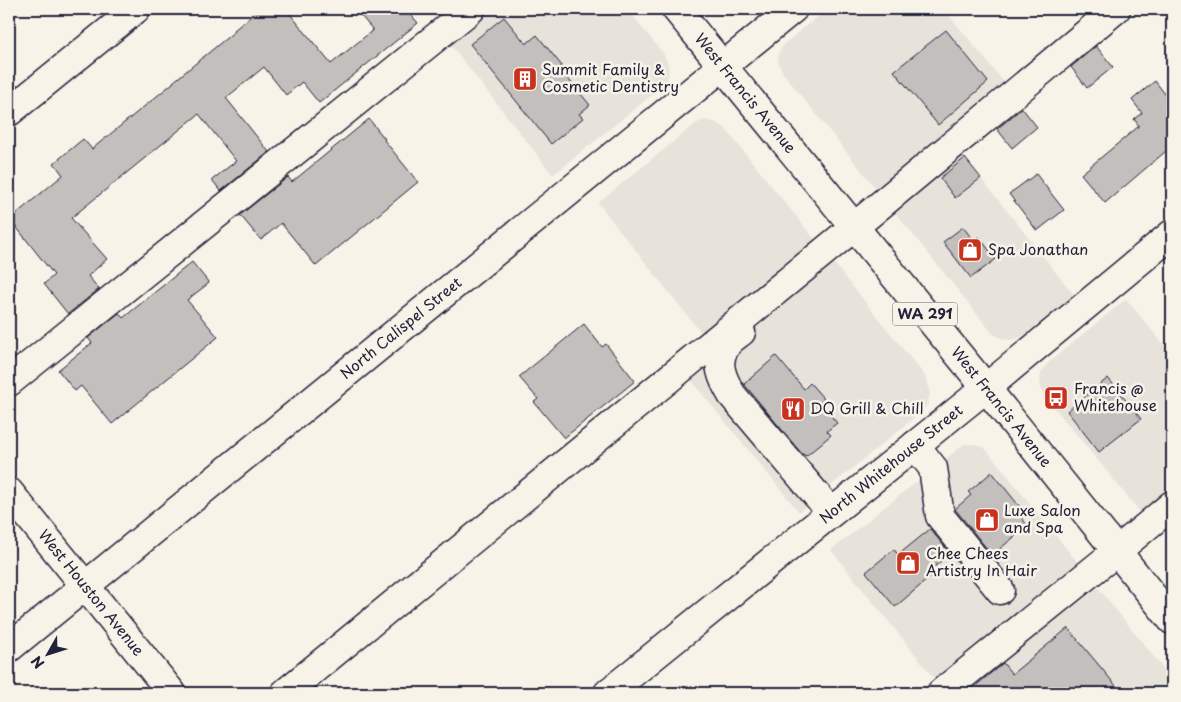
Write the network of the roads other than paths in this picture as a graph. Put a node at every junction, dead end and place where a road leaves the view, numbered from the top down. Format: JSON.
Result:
{"nodes":[{"id":1,"x":136,"y":9,"type":"edge"},
{"id":2,"x":471,"y":9,"type":"edge"},
{"id":3,"x":676,"y":9,"type":"edge"},
{"id":4,"x":793,"y":9,"type":"edge"},
{"id":5,"x":1116,"y":9,"type":"edge"},
{"id":6,"x":723,"y":67,"type":"junction"},
{"id":7,"x":9,"y":112,"type":"edge"},
{"id":8,"x":854,"y":227,"type":"junction"},
{"id":9,"x":1172,"y":234,"type":"edge"},
{"id":10,"x":791,"y":292,"type":"dead end"},
{"id":11,"x":9,"y":382,"type":"edge"},
{"id":12,"x":986,"y":388,"type":"junction"},
{"id":13,"x":914,"y":445,"type":"junction"},
{"id":14,"x":9,"y":492,"type":"edge"},
{"id":15,"x":1172,"y":505,"type":"edge"},
{"id":16,"x":831,"y":512,"type":"junction"},
{"id":17,"x":1117,"y":551,"type":"junction"},
{"id":18,"x":85,"y":586,"type":"junction"},
{"id":19,"x":1000,"y":590,"type":"dead end"},
{"id":20,"x":1172,"y":620,"type":"edge"},
{"id":21,"x":9,"y":648,"type":"edge"},
{"id":22,"x":172,"y":693,"type":"edge"},
{"id":23,"x":285,"y":693,"type":"edge"},
{"id":24,"x":608,"y":693,"type":"edge"},
{"id":25,"x":941,"y":693,"type":"edge"}],
"edges":[{"from":1,"to":7,"type":"street"},
{"from":2,"to":11,"type":"street"},
{"from":3,"to":6,"type":"street","name":"West Francis Avenue","number":"WA 291"},
{"from":4,"to":6,"type":"street","name":"North Calispel Street"},
{"from":5,"to":8,"type":"street"},
{"from":6,"to":8,"type":"street","name":"West Francis Avenue","number":"WA 291"},
{"from":6,"to":18,"type":"street","name":"North Calispel Street"},
{"from":8,"to":12,"type":"street","name":"West Francis Avenue","number":"WA 291"},
{"from":8,"to":23,"type":"street"},
{"from":9,"to":12,"type":"street","name":"North Whitehouse Street"},
{"from":10,"to":16,"type":"street"},
{"from":12,"to":13,"type":"street","name":"North Whitehouse Street"},
{"from":12,"to":17,"type":"street","name":"West Francis Avenue","number":"WA 291"},
{"from":13,"to":16,"type":"street","name":"North Whitehouse Street"},
{"from":13,"to":19,"type":"street"},
{"from":14,"to":18,"type":"street","name":"West Houston Avenue"},
{"from":15,"to":17,"type":"street"},
{"from":16,"to":24,"type":"street","name":"North Whitehouse Street"},
{"from":17,"to":20,"type":"street","name":"West Francis Avenue","number":"WA 291"},
{"from":17,"to":25,"type":"street"},
{"from":18,"to":21,"type":"street","name":"North Calispel Street"},
{"from":18,"to":22,"type":"street","name":"West Houston Avenue"}]}
